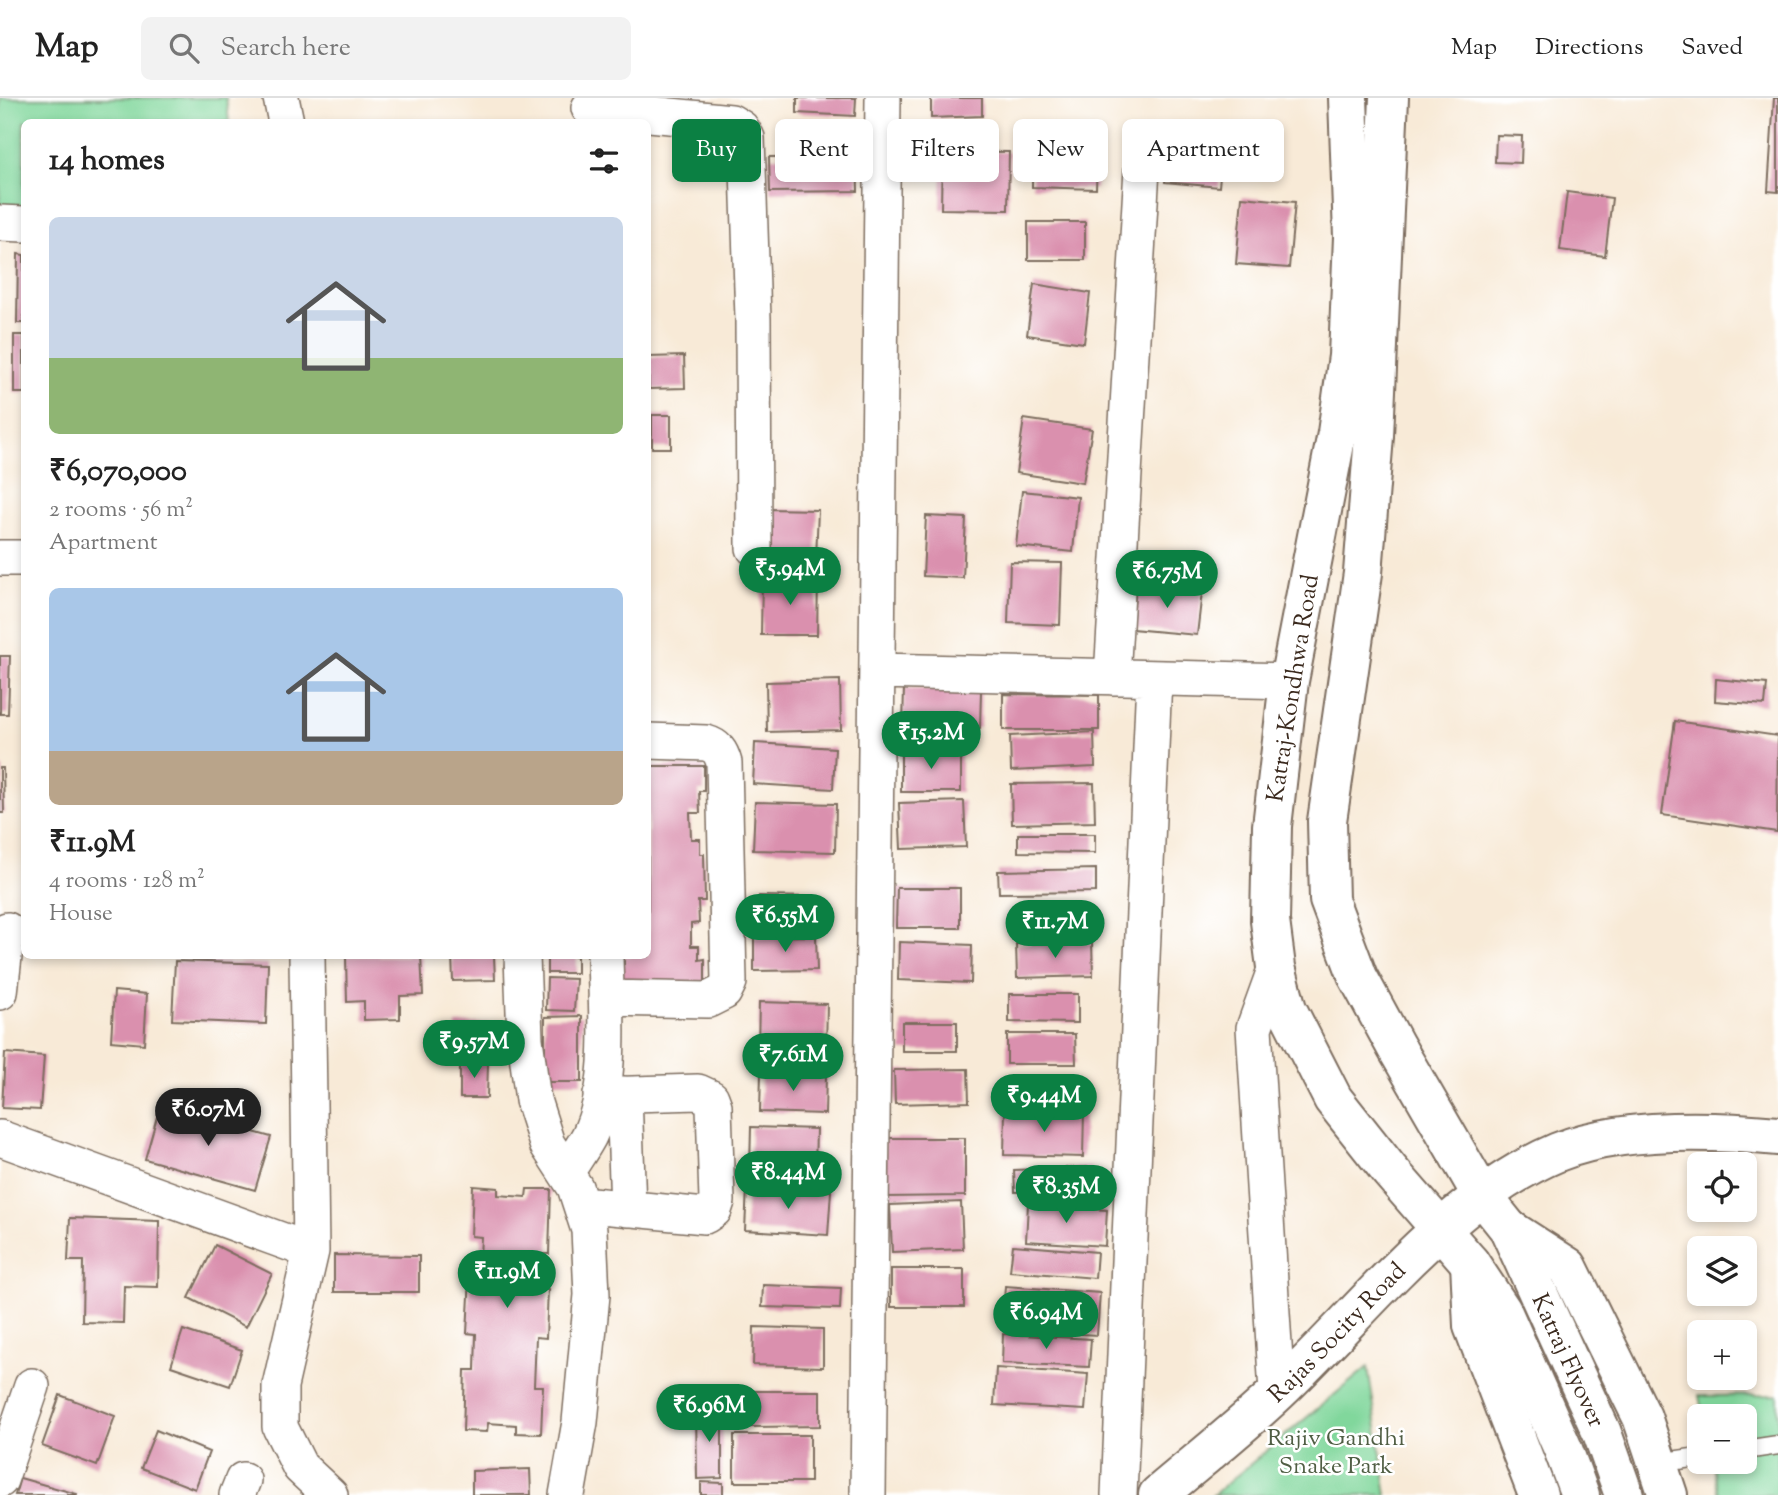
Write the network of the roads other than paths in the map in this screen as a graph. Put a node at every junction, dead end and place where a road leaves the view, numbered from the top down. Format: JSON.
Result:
{"nodes":[{"id":1,"x":281,"y":98,"type":"edge"},
{"id":2,"x":883,"y":98,"type":"edge"},
{"id":3,"x":1348,"y":98,"type":"edge"},
{"id":4,"x":1390,"y":98,"type":"edge"},
{"id":5,"x":589,"y":109,"type":"edge"},
{"id":6,"x":285,"y":119,"type":"edge"},
{"id":7,"x":1141,"y":182,"type":"edge"},
{"id":8,"x":0,"y":223,"type":"edge"},
{"id":9,"x":21,"y":224,"type":"edge"},
{"id":10,"x":754,"y":548,"type":"dead end"},
{"id":11,"x":0,"y":558,"type":"edge"},
{"id":12,"x":21,"y":558,"type":"edge"},
{"id":13,"x":878,"y":671,"type":"junction"},
{"id":14,"x":1112,"y":677,"type":"junction"},
{"id":15,"x":1154,"y":678,"type":"junction"},
{"id":16,"x":1289,"y":681,"type":"junction"},
{"id":17,"x":651,"y":741,"type":"edge"},
{"id":18,"x":7,"y":930,"type":"dead end"},
{"id":19,"x":307,"y":959,"type":"edge"},
{"id":20,"x":522,"y":959,"type":"edge"},
{"id":21,"x":605,"y":959,"type":"edge"},
{"id":22,"x":1276,"y":967,"type":"junction"},
{"id":23,"x":0,"y":992,"type":"edge"},
{"id":24,"x":606,"y":998,"type":"junction"},
{"id":25,"x":612,"y":1095,"type":"junction"},
{"id":26,"x":1778,"y":1136,"type":"edge"},
{"id":27,"x":0,"y":1138,"type":"edge"},
{"id":28,"x":566,"y":1173,"type":"junction"},
{"id":29,"x":1482,"y":1194,"type":"junction"},
{"id":30,"x":581,"y":1205,"type":"junction"},
{"id":31,"x":628,"y":1209,"type":"junction"},
{"id":32,"x":1509,"y":1229,"type":"junction"},
{"id":33,"x":1440,"y":1231,"type":"junction"},
{"id":34,"x":311,"y":1251,"type":"junction"},
{"id":35,"x":1470,"y":1263,"type":"junction"},
{"id":36,"x":32,"y":1386,"type":"dead end"},
{"id":37,"x":1278,"y":1392,"type":"junction"},
{"id":38,"x":1778,"y":1445,"type":"edge"},
{"id":39,"x":1757,"y":1448,"type":"edge"},
{"id":40,"x":1687,"y":1464,"type":"edge"},
{"id":41,"x":1663,"y":1479,"type":"edge"},
{"id":42,"x":0,"y":1480,"type":"edge"},
{"id":43,"x":330,"y":1495,"type":"edge"},
{"id":44,"x":567,"y":1495,"type":"edge"},
{"id":45,"x":867,"y":1495,"type":"edge"},
{"id":46,"x":1119,"y":1495,"type":"edge"},
{"id":47,"x":1158,"y":1495,"type":"edge"},
{"id":48,"x":1538,"y":1495,"type":"edge"},
{"id":49,"x":1580,"y":1495,"type":"edge"},
{"id":50,"x":1624,"y":1495,"type":"edge"}],
"edges":[{"from":1,"to":6,"type":"street"},
{"from":2,"to":13,"type":"street"},
{"from":3,"to":16,"type":"main road","name":"Katraj-Kondhwa Road"},
{"from":4,"to":29,"type":"main road"},
{"from":5,"to":10,"type":"street"},
{"from":7,"to":14,"type":"street"},
{"from":8,"to":9,"type":"street"},
{"from":11,"to":12,"type":"street"},
{"from":13,"to":14,"type":"street"},
{"from":13,"to":45,"type":"street"},
{"from":14,"to":15,"type":"street"},
{"from":15,"to":16,"type":"street"},
{"from":15,"to":46,"type":"street"},
{"from":16,"to":22,"type":"main road","name":"Katraj-Kondhwa Road"},
{"from":17,"to":24,"type":"street"},
{"from":18,"to":23,"type":"street"},
{"from":19,"to":34,"type":"street"},
{"from":20,"to":28,"type":"street"},
{"from":21,"to":24,"type":"street"},
{"from":22,"to":33,"type":"main road","name":"Katraj-Kondhwa Road"},
{"from":22,"to":37,"type":"street"},
{"from":24,"to":25,"type":"street"},
{"from":25,"to":28,"type":"street"},
{"from":25,"to":31,"type":"street"},
{"from":25,"to":31,"type":"street"},
{"from":26,"to":29,"type":"main road","name":"Rajas Socity Road"},
{"from":27,"to":34,"type":"street"},
{"from":28,"to":30,"type":"street"},
{"from":29,"to":32,"type":"main road"},
{"from":29,"to":33,"type":"main road","name":"Rajas Socity Road"},
{"from":30,"to":31,"type":"street"},
{"from":30,"to":44,"type":"street"},
{"from":32,"to":41,"type":"main road"},
{"from":32,"to":50,"type":"main road","name":"Katraj Flyover"},
{"from":33,"to":35,"type":"main road","name":"Katraj Flyover"},
{"from":33,"to":37,"type":"main road","name":"Rajas Socity Road"},
{"from":34,"to":43,"type":"street"},
{"from":35,"to":48,"type":"main road"},
{"from":35,"to":49,"type":"main road","name":"Katraj Flyover"},
{"from":36,"to":42,"type":"street"},
{"from":37,"to":47,"type":"main road","name":"Rajas Socity Road"},
{"from":38,"to":39,"type":"lane"},
{"from":40,"to":41,"type":"lane"}]}
